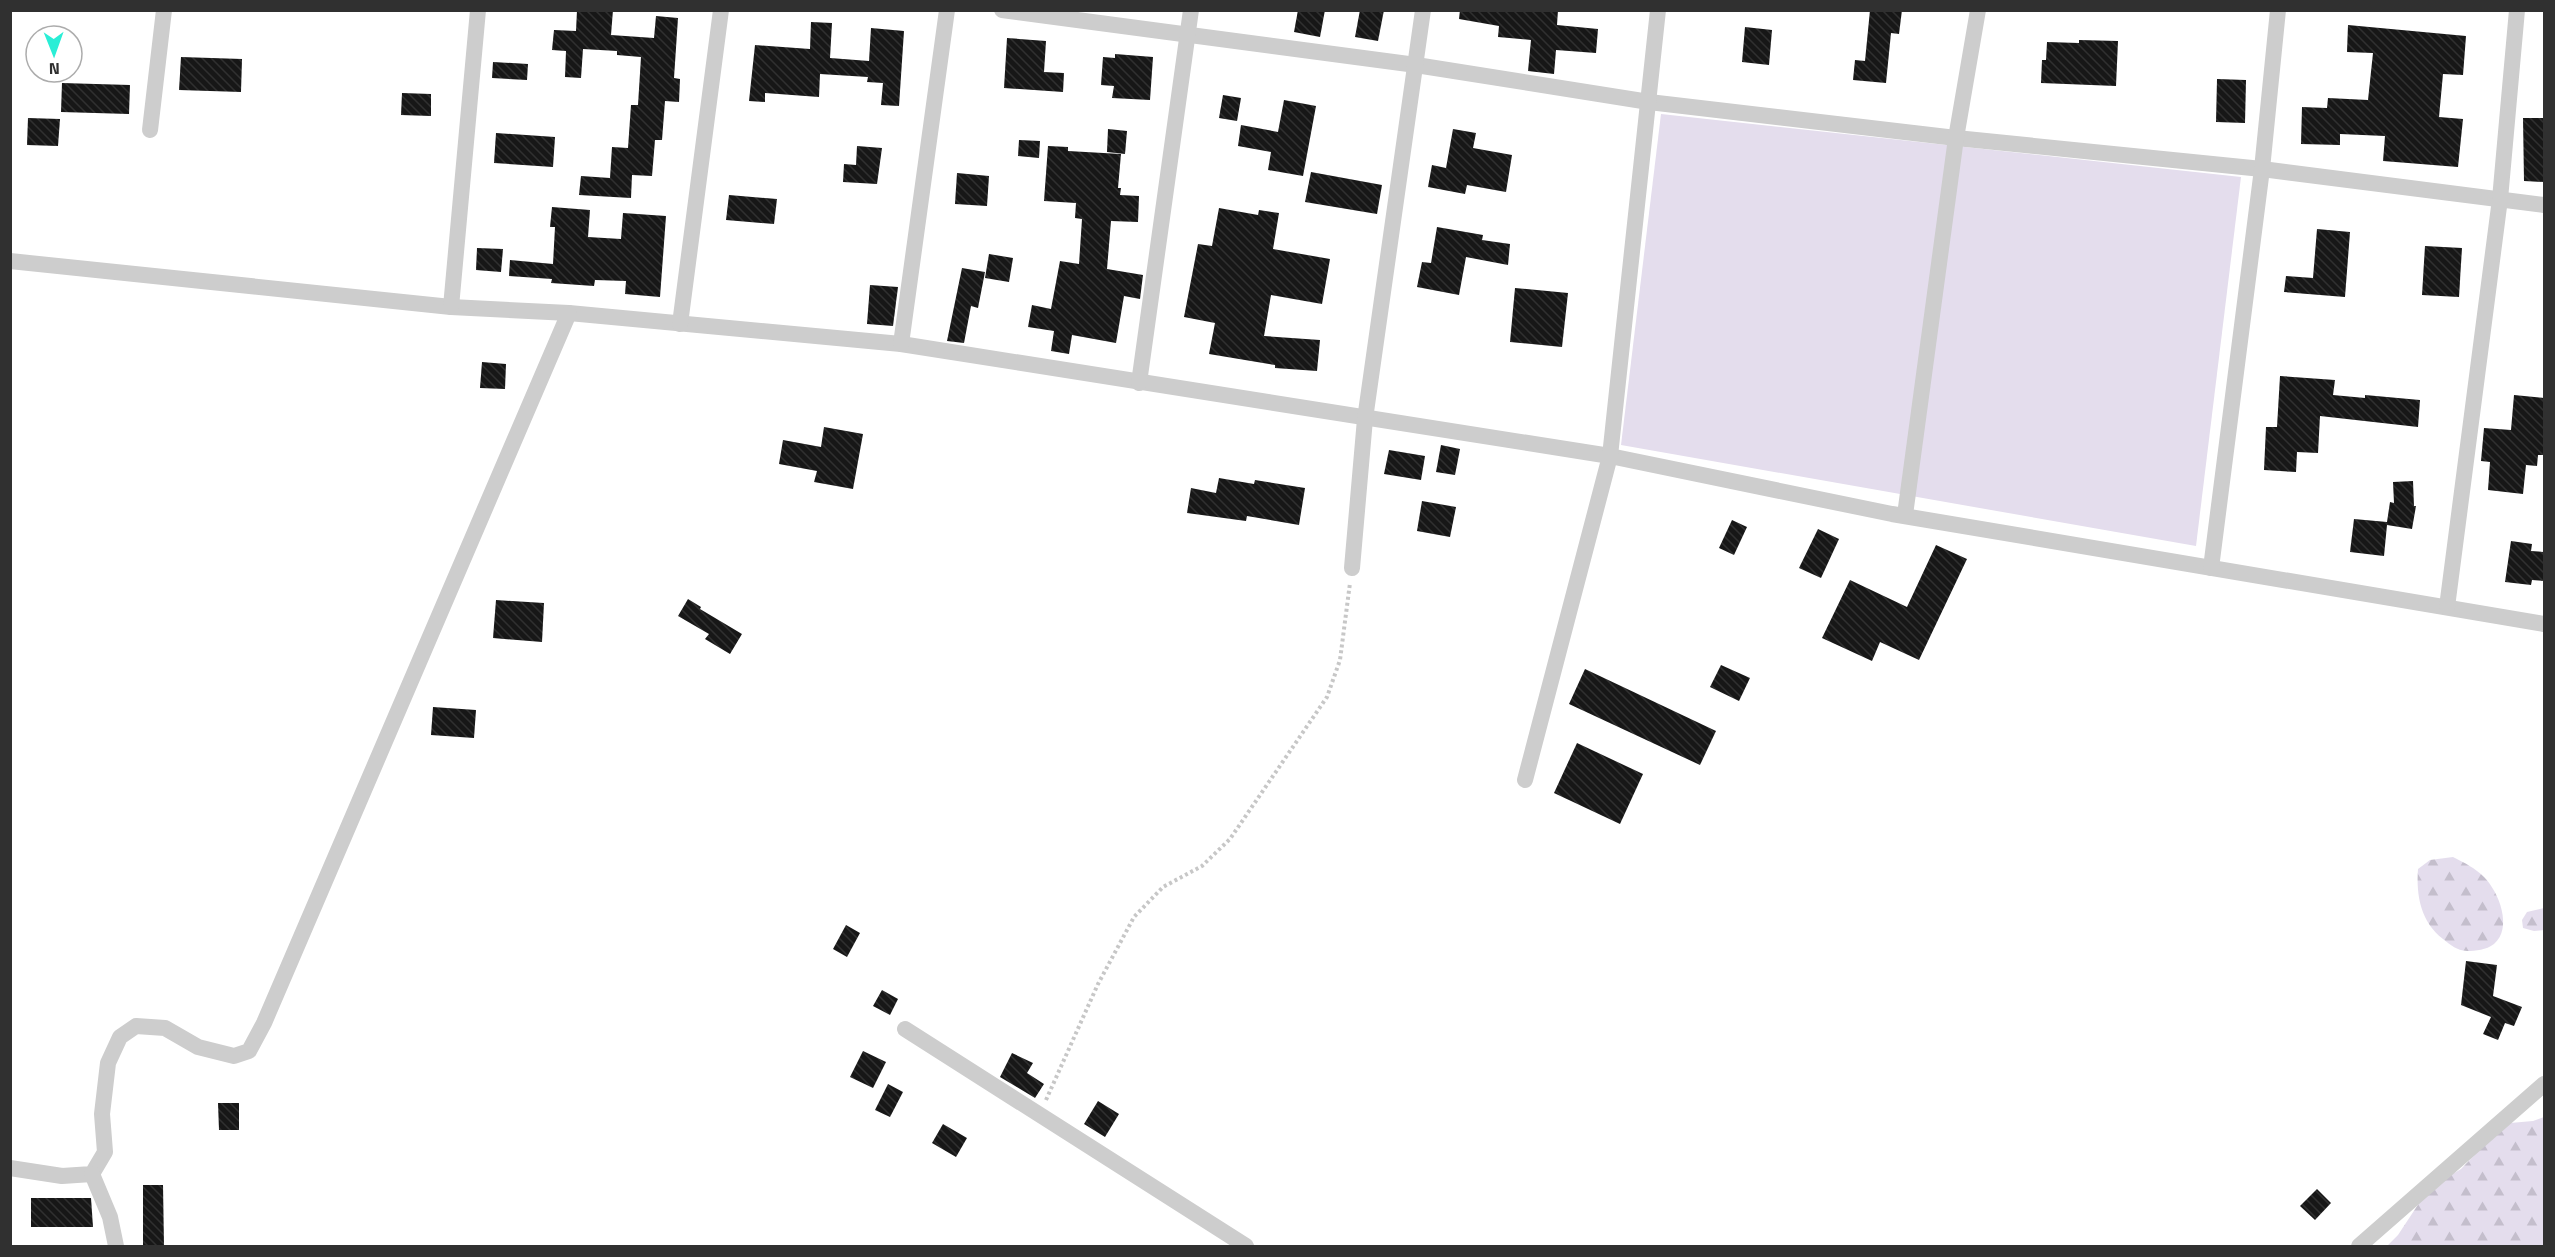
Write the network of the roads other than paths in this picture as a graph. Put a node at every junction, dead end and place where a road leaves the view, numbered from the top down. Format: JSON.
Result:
{"nodes":[{"id":1,"x":164,"y":10,"type":"edge"},
{"id":2,"x":478,"y":10,"type":"edge"},
{"id":3,"x":721,"y":10,"type":"edge"},
{"id":4,"x":947,"y":10,"type":"edge"},
{"id":5,"x":1002,"y":10,"type":"edge"},
{"id":6,"x":1191,"y":10,"type":"edge"},
{"id":7,"x":1423,"y":10,"type":"edge"},
{"id":8,"x":1658,"y":10,"type":"edge"},
{"id":9,"x":1978,"y":10,"type":"edge"},
{"id":10,"x":2278,"y":10,"type":"edge"},
{"id":11,"x":2517,"y":10,"type":"edge"},
{"id":12,"x":1188,"y":35,"type":"junction"},
{"id":13,"x":1416,"y":65,"type":"junction"},
{"id":14,"x":1649,"y":102,"type":"junction"},
{"id":15,"x":150,"y":130,"type":"dead end"},
{"id":16,"x":1956,"y":138,"type":"junction"},
{"id":17,"x":2262,"y":169,"type":"junction"},
{"id":18,"x":2500,"y":199,"type":"junction"},
{"id":19,"x":2544,"y":205,"type":"edge"},
{"id":20,"x":10,"y":261,"type":"edge"},
{"id":21,"x":451,"y":307,"type":"junction"},
{"id":22,"x":569,"y":313,"type":"junction"},
{"id":23,"x":680,"y":324,"type":"junction"},
{"id":24,"x":901,"y":344,"type":"junction"},
{"id":25,"x":1139,"y":383,"type":"junction"},
{"id":26,"x":1365,"y":419,"type":"junction"},
{"id":27,"x":1610,"y":456,"type":"junction"},
{"id":28,"x":1905,"y":515,"type":"junction"},
{"id":29,"x":2211,"y":567,"type":"junction"},
{"id":30,"x":1352,"y":568,"type":"road end"},
{"id":31,"x":2447,"y":607,"type":"junction"},
{"id":32,"x":2544,"y":624,"type":"edge"},
{"id":33,"x":1525,"y":780,"type":"dead end"},
{"id":34,"x":905,"y":1029,"type":"dead end"},
{"id":35,"x":2544,"y":1084,"type":"edge"},
{"id":36,"x":10,"y":1168,"type":"edge"},
{"id":37,"x":92,"y":1174,"type":"junction"},
{"id":38,"x":116,"y":1246,"type":"edge"},
{"id":39,"x":1246,"y":1246,"type":"edge"},
{"id":40,"x":2359,"y":1246,"type":"edge"}],
"edges":[{"from":1,"to":15,"type":"street"},
{"from":2,"to":21,"type":"street"},
{"from":3,"to":23,"type":"street"},
{"from":4,"to":24,"type":"street"},
{"from":5,"to":12,"type":"street"},
{"from":6,"to":12,"type":"street"},
{"from":7,"to":13,"type":"street"},
{"from":8,"to":14,"type":"street"},
{"from":9,"to":16,"type":"street"},
{"from":10,"to":17,"type":"street"},
{"from":11,"to":18,"type":"street"},
{"from":12,"to":13,"type":"street"},
{"from":12,"to":25,"type":"street"},
{"from":13,"to":14,"type":"street"},
{"from":13,"to":26,"type":"street"},
{"from":14,"to":16,"type":"street"},
{"from":14,"to":27,"type":"street"},
{"from":16,"to":17,"type":"street"},
{"from":16,"to":28,"type":"street"},
{"from":17,"to":18,"type":"street"},
{"from":17,"to":29,"type":"street"},
{"from":18,"to":19,"type":"street"},
{"from":18,"to":31,"type":"street"},
{"from":20,"to":21,"type":"street"},
{"from":21,"to":22,"type":"street"},
{"from":22,"to":23,"type":"street"},
{"from":22,"to":37,"type":"street"},
{"from":23,"to":24,"type":"street"},
{"from":24,"to":25,"type":"street"},
{"from":25,"to":26,"type":"street"},
{"from":26,"to":27,"type":"street"},
{"from":26,"to":30,"type":"street"},
{"from":27,"to":28,"type":"street"},
{"from":27,"to":33,"type":"street"},
{"from":28,"to":29,"type":"street"},
{"from":29,"to":31,"type":"street"},
{"from":31,"to":32,"type":"street"},
{"from":34,"to":39,"type":"street"},
{"from":35,"to":40,"type":"street"},
{"from":36,"to":37,"type":"street"},
{"from":37,"to":38,"type":"street"}]}
